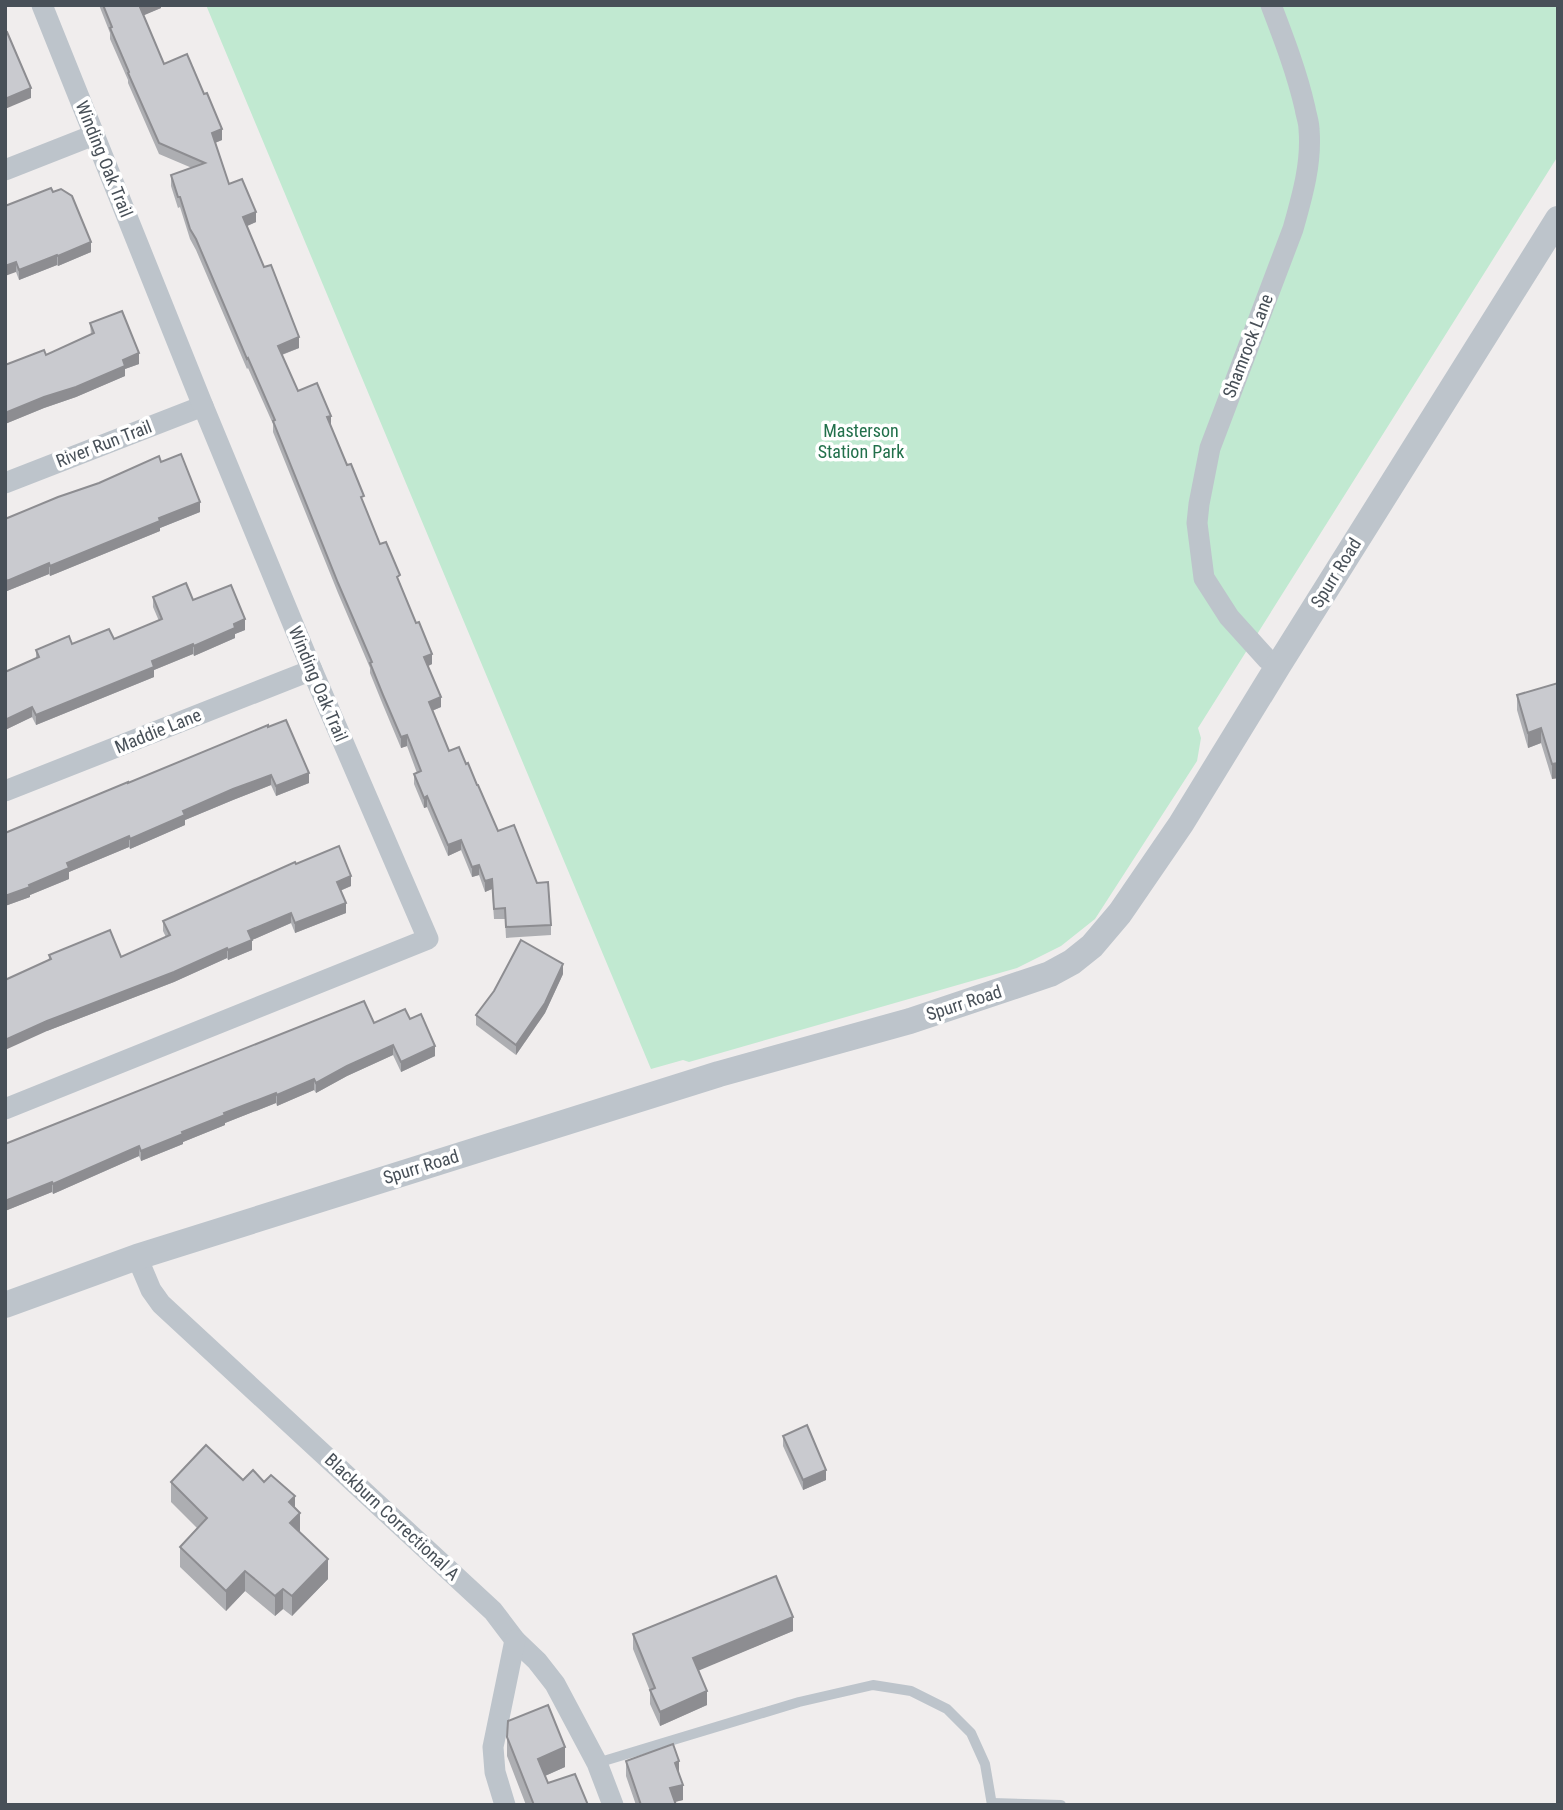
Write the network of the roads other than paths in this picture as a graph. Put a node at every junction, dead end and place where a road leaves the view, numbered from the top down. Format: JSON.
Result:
{"nodes":[{"id":1,"x":42,"y":5,"type":"edge"},
{"id":2,"x":1271,"y":5,"type":"edge"},
{"id":3,"x":94,"y":135,"type":"junction"},
{"id":4,"x":5,"y":170,"type":"edge"},
{"id":5,"x":1558,"y":219,"type":"edge"},
{"id":6,"x":203,"y":406,"type":"junction"},
{"id":7,"x":5,"y":483,"type":"edge"},
{"id":8,"x":1278,"y":666,"type":"junction"},
{"id":9,"x":312,"y":670,"type":"junction"},
{"id":10,"x":5,"y":791,"type":"edge"},
{"id":11,"x":5,"y":1110,"type":"edge"},
{"id":12,"x":137,"y":1256,"type":"junction"},
{"id":13,"x":5,"y":1306,"type":"edge"},
{"id":14,"x":515,"y":1640,"type":"junction"},
{"id":15,"x":597,"y":1763,"type":"junction"},
{"id":16,"x":992,"y":1804,"type":"edge"},
{"id":17,"x":505,"y":1805,"type":"edge"},
{"id":18,"x":613,"y":1805,"type":"edge"},
{"id":19,"x":1061,"y":1805,"type":"edge"}],
"edges":[{"from":1,"to":3,"type":"street","name":"Winding Oak Trail"},
{"from":2,"to":8,"type":"street","name":"Shamrock Lane"},
{"from":3,"to":4,"type":"street"},
{"from":3,"to":6,"type":"street","name":"Winding Oak Trail"},
{"from":5,"to":8,"type":"street","name":"Spurr Road"},
{"from":6,"to":7,"type":"street","name":"River Run Trail"},
{"from":6,"to":9,"type":"street","name":"Winding Oak Trail"},
{"from":8,"to":12,"type":"street","name":"Spurr Road"},
{"from":9,"to":10,"type":"street","name":"Maddie Lane"},
{"from":9,"to":11,"type":"street","name":"Winding Oak Trail"},
{"from":12,"to":13,"type":"street","name":"Spurr Road"},
{"from":12,"to":14,"type":"street","name":"Blackburn Correctional A"},
{"from":14,"to":15,"type":"street","name":"Blackburn Correctional A"},
{"from":14,"to":17,"type":"street"},
{"from":15,"to":16,"type":"lane"},
{"from":15,"to":18,"type":"street","name":"Blackburn Correctional A"},
{"from":16,"to":19,"type":"lane"}]}
